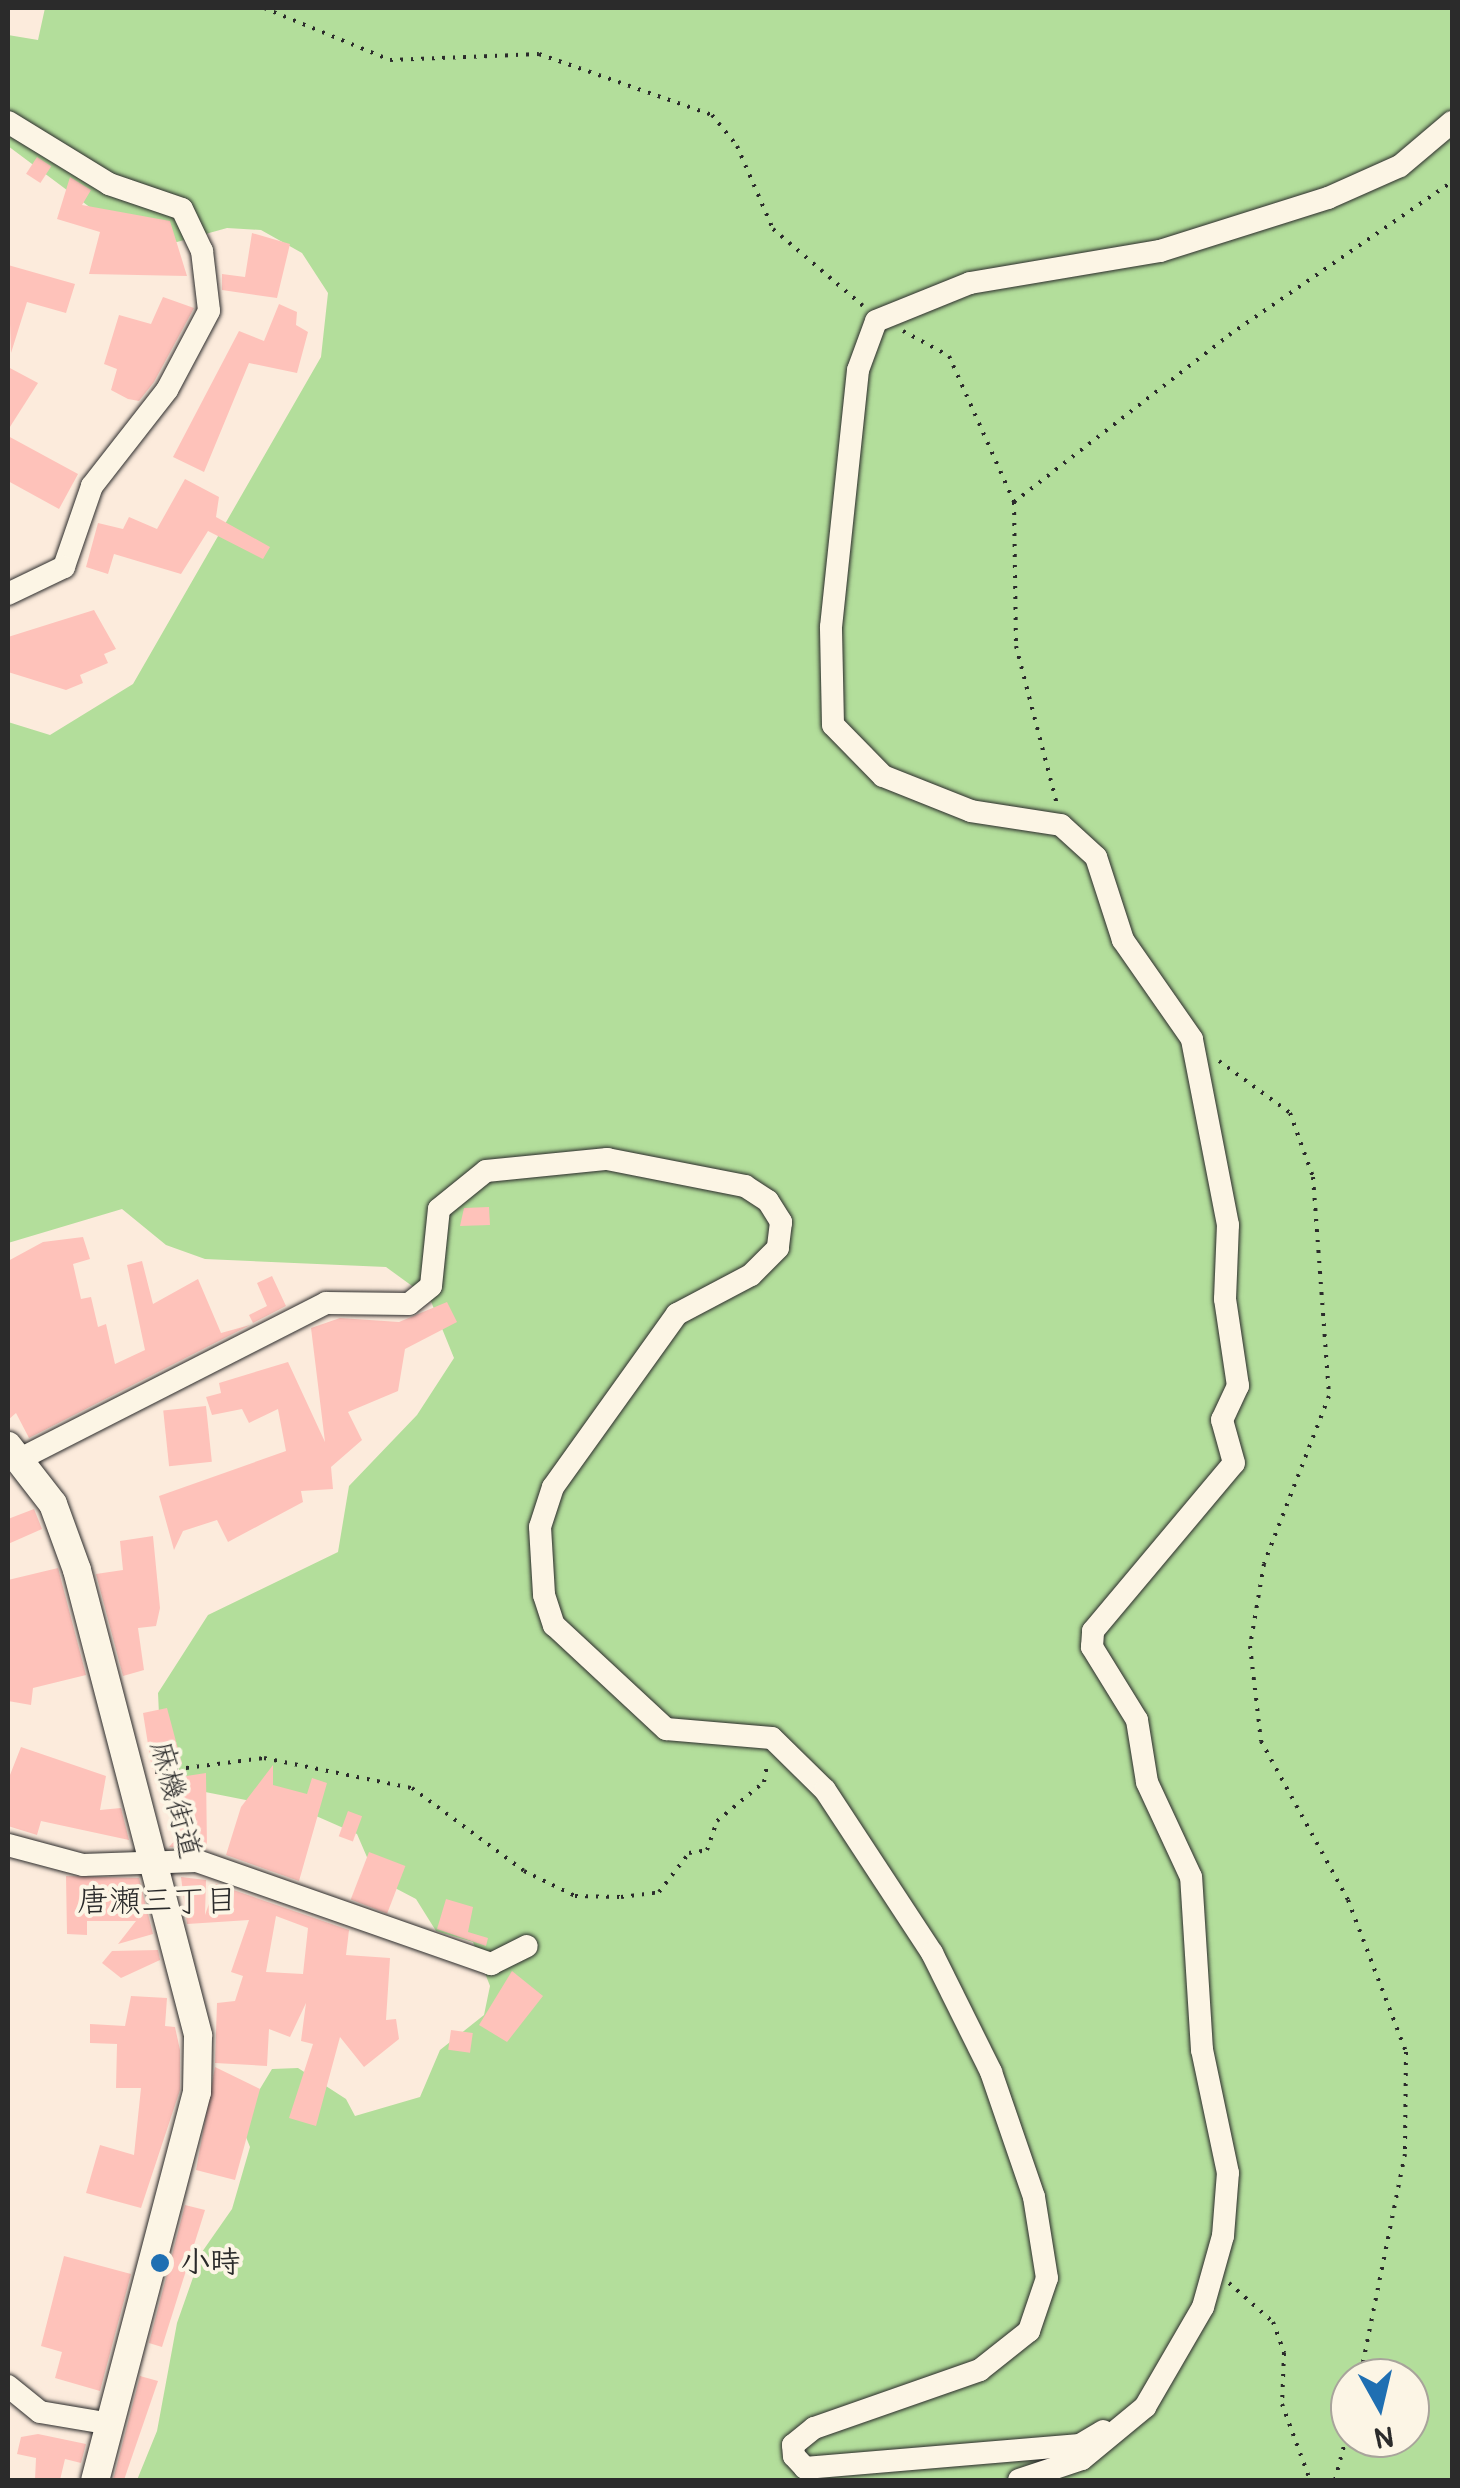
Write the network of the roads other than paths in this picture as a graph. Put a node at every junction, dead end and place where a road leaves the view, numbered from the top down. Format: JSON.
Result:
{"nodes":[{"id":1,"x":8,"y":122,"type":"edge"},
{"id":2,"x":1452,"y":122,"type":"edge"},
{"id":3,"x":8,"y":594,"type":"edge"},
{"id":4,"x":14,"y":1453,"type":"edge"},
{"id":5,"x":8,"y":1845,"type":"edge"},
{"id":6,"x":159,"y":1859,"type":"junction"},
{"id":7,"x":527,"y":1946,"type":"dead end"},
{"id":8,"x":8,"y":2386,"type":"edge"},
{"id":9,"x":1145,"y":2407,"type":"junction"},
{"id":10,"x":105,"y":2424,"type":"junction"},
{"id":11,"x":95,"y":2480,"type":"edge"},
{"id":12,"x":1019,"y":2480,"type":"edge"}],
"edges":[{"from":1,"to":3,"type":"street"},
{"from":2,"to":9,"type":"street"},
{"from":4,"to":6,"type":"street","name":"麻機街道"},
{"from":4,"to":9,"type":"street"},
{"from":5,"to":6,"type":"street"},
{"from":6,"to":7,"type":"street"},
{"from":6,"to":10,"type":"street","name":"麻機街道"},
{"from":8,"to":10,"type":"street"},
{"from":9,"to":12,"type":"street"},
{"from":10,"to":11,"type":"street","name":"麻機街道"}]}
